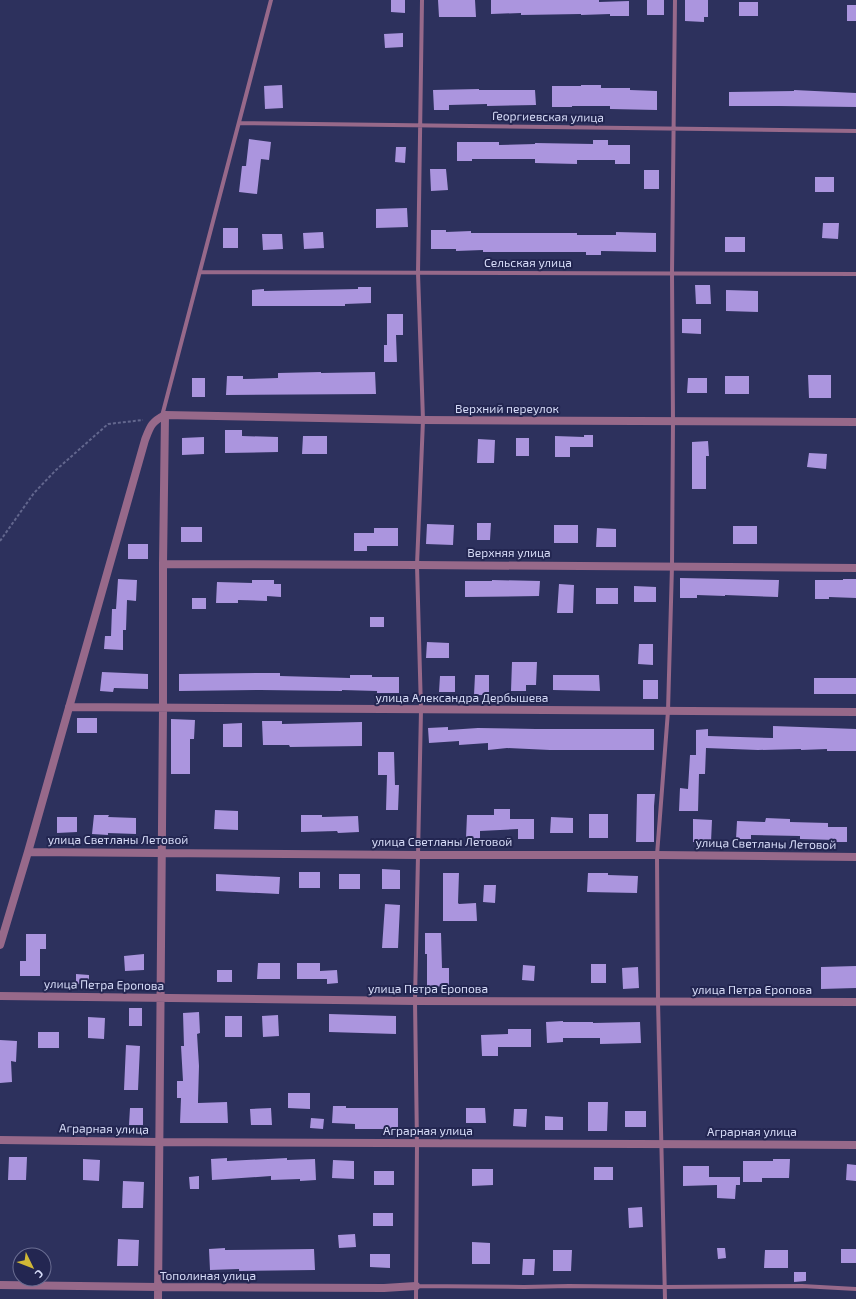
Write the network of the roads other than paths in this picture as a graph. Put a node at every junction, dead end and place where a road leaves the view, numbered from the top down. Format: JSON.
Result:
{"nodes":[{"id":1,"x":272,"y":0,"type":"edge"},
{"id":2,"x":422,"y":0,"type":"edge"},
{"id":3,"x":675,"y":0,"type":"edge"},
{"id":4,"x":239,"y":123,"type":"junction"},
{"id":5,"x":420,"y":126,"type":"junction"},
{"id":6,"x":674,"y":128,"type":"junction"},
{"id":7,"x":856,"y":131,"type":"edge"},
{"id":8,"x":200,"y":272,"type":"junction"},
{"id":9,"x":418,"y":273,"type":"junction"},
{"id":10,"x":672,"y":273,"type":"junction"},
{"id":11,"x":856,"y":274,"type":"edge"},
{"id":12,"x":162,"y":417,"type":"junction"},
{"id":13,"x":423,"y":420,"type":"junction"},
{"id":14,"x":673,"y":421,"type":"junction"},
{"id":15,"x":856,"y":422,"type":"edge"},
{"id":16,"x":163,"y":564,"type":"junction"},
{"id":17,"x":417,"y":564,"type":"junction"},
{"id":18,"x":672,"y":566,"type":"junction"},
{"id":19,"x":856,"y":568,"type":"edge"},
{"id":20,"x":69,"y":708,"type":"junction"},
{"id":21,"x":163,"y":708,"type":"junction"},
{"id":22,"x":421,"y":710,"type":"junction"},
{"id":23,"x":668,"y":711,"type":"junction"},
{"id":24,"x":856,"y":712,"type":"edge"},
{"id":25,"x":28,"y":852,"type":"junction"},
{"id":26,"x":161,"y":852,"type":"junction"},
{"id":27,"x":417,"y":855,"type":"junction"},
{"id":28,"x":658,"y":855,"type":"junction"},
{"id":29,"x":856,"y":857,"type":"edge"},
{"id":30,"x":0,"y":945,"type":"edge"},
{"id":31,"x":0,"y":996,"type":"edge"},
{"id":32,"x":160,"y":997,"type":"junction"},
{"id":33,"x":415,"y":1001,"type":"junction"},
{"id":34,"x":658,"y":1001,"type":"junction"},
{"id":35,"x":856,"y":1002,"type":"edge"},
{"id":36,"x":0,"y":1140,"type":"edge"},
{"id":37,"x":159,"y":1142,"type":"junction"},
{"id":38,"x":417,"y":1143,"type":"junction"},
{"id":39,"x":661,"y":1144,"type":"junction"},
{"id":40,"x":856,"y":1145,"type":"edge"},
{"id":41,"x":0,"y":1284,"type":"edge"},
{"id":42,"x":416,"y":1286,"type":"junction"},
{"id":43,"x":158,"y":1287,"type":"junction"},
{"id":44,"x":665,"y":1287,"type":"junction"},
{"id":45,"x":856,"y":1289,"type":"edge"},
{"id":46,"x":158,"y":1299,"type":"edge"},
{"id":47,"x":416,"y":1299,"type":"edge"},
{"id":48,"x":665,"y":1299,"type":"edge"}],
"edges":[{"from":1,"to":4,"type":"lane"},
{"from":2,"to":5,"type":"lane"},
{"from":3,"to":6,"type":"lane"},
{"from":4,"to":5,"type":"lane","name":"Георгиевская улица"},
{"from":4,"to":8,"type":"lane"},
{"from":5,"to":6,"type":"lane","name":"Георгиевская улица"},
{"from":5,"to":9,"type":"lane"},
{"from":6,"to":7,"type":"lane","name":"Георгиевская улица"},
{"from":6,"to":10,"type":"lane"},
{"from":8,"to":9,"type":"lane","name":"Сельская улица"},
{"from":8,"to":12,"type":"lane"},
{"from":9,"to":10,"type":"lane","name":"Сельская улица"},
{"from":9,"to":13,"type":"lane"},
{"from":10,"to":11,"type":"lane","name":"Сельская улица"},
{"from":10,"to":14,"type":"lane"},
{"from":12,"to":13,"type":"street","name":"Верхний переулок"},
{"from":12,"to":16,"type":"street"},
{"from":12,"to":20,"type":"street"},
{"from":13,"to":14,"type":"street","name":"Верхний переулок"},
{"from":13,"to":17,"type":"lane"},
{"from":14,"to":15,"type":"street","name":"Верхний переулок"},
{"from":14,"to":18,"type":"lane"},
{"from":16,"to":17,"type":"street","name":"Верхняя улица"},
{"from":16,"to":21,"type":"street"},
{"from":17,"to":18,"type":"street","name":"Верхняя улица"},
{"from":17,"to":22,"type":"lane"},
{"from":18,"to":19,"type":"street","name":"Верхняя улица"},
{"from":18,"to":23,"type":"lane"},
{"from":20,"to":21,"type":"street","name":"улица Александра Дербышева"},
{"from":20,"to":25,"type":"street"},
{"from":21,"to":22,"type":"street","name":"улица Александра Дербышева"},
{"from":21,"to":26,"type":"street"},
{"from":22,"to":23,"type":"street","name":"улица Александра Дербышева"},
{"from":22,"to":27,"type":"lane"},
{"from":23,"to":24,"type":"street","name":"улица Александра Дербышева"},
{"from":23,"to":28,"type":"lane"},
{"from":25,"to":26,"type":"street","name":"улица Светланы Летовой"},
{"from":25,"to":30,"type":"street"},
{"from":26,"to":27,"type":"street","name":"улица Светланы Летовой"},
{"from":26,"to":32,"type":"street"},
{"from":27,"to":28,"type":"street","name":"улица Светланы Летовой"},
{"from":27,"to":33,"type":"lane"},
{"from":28,"to":29,"type":"street","name":"улица Светланы Летовой"},
{"from":28,"to":34,"type":"lane"},
{"from":31,"to":32,"type":"street","name":"улица Петра Еропова"},
{"from":32,"to":33,"type":"street","name":"улица Петра Еропова"},
{"from":32,"to":37,"type":"street"},
{"from":33,"to":34,"type":"street","name":"улица Петра Еропова"},
{"from":33,"to":38,"type":"lane"},
{"from":34,"to":35,"type":"street","name":"улица Петра Еропова"},
{"from":34,"to":39,"type":"lane"},
{"from":36,"to":37,"type":"street","name":"Аграрная улица"},
{"from":37,"to":38,"type":"street","name":"Аграрная улица"},
{"from":37,"to":43,"type":"street"},
{"from":38,"to":39,"type":"street","name":"Аграрная улица"},
{"from":38,"to":42,"type":"lane"},
{"from":39,"to":40,"type":"street","name":"Аграрная улица"},
{"from":39,"to":44,"type":"lane"},
{"from":41,"to":43,"type":"street","name":"Тополиная улица"},
{"from":42,"to":43,"type":"street","name":"Тополиная улица"},
{"from":42,"to":44,"type":"lane"},
{"from":42,"to":47,"type":"lane"},
{"from":43,"to":46,"type":"street"},
{"from":44,"to":45,"type":"lane"},
{"from":44,"to":48,"type":"lane"}]}
